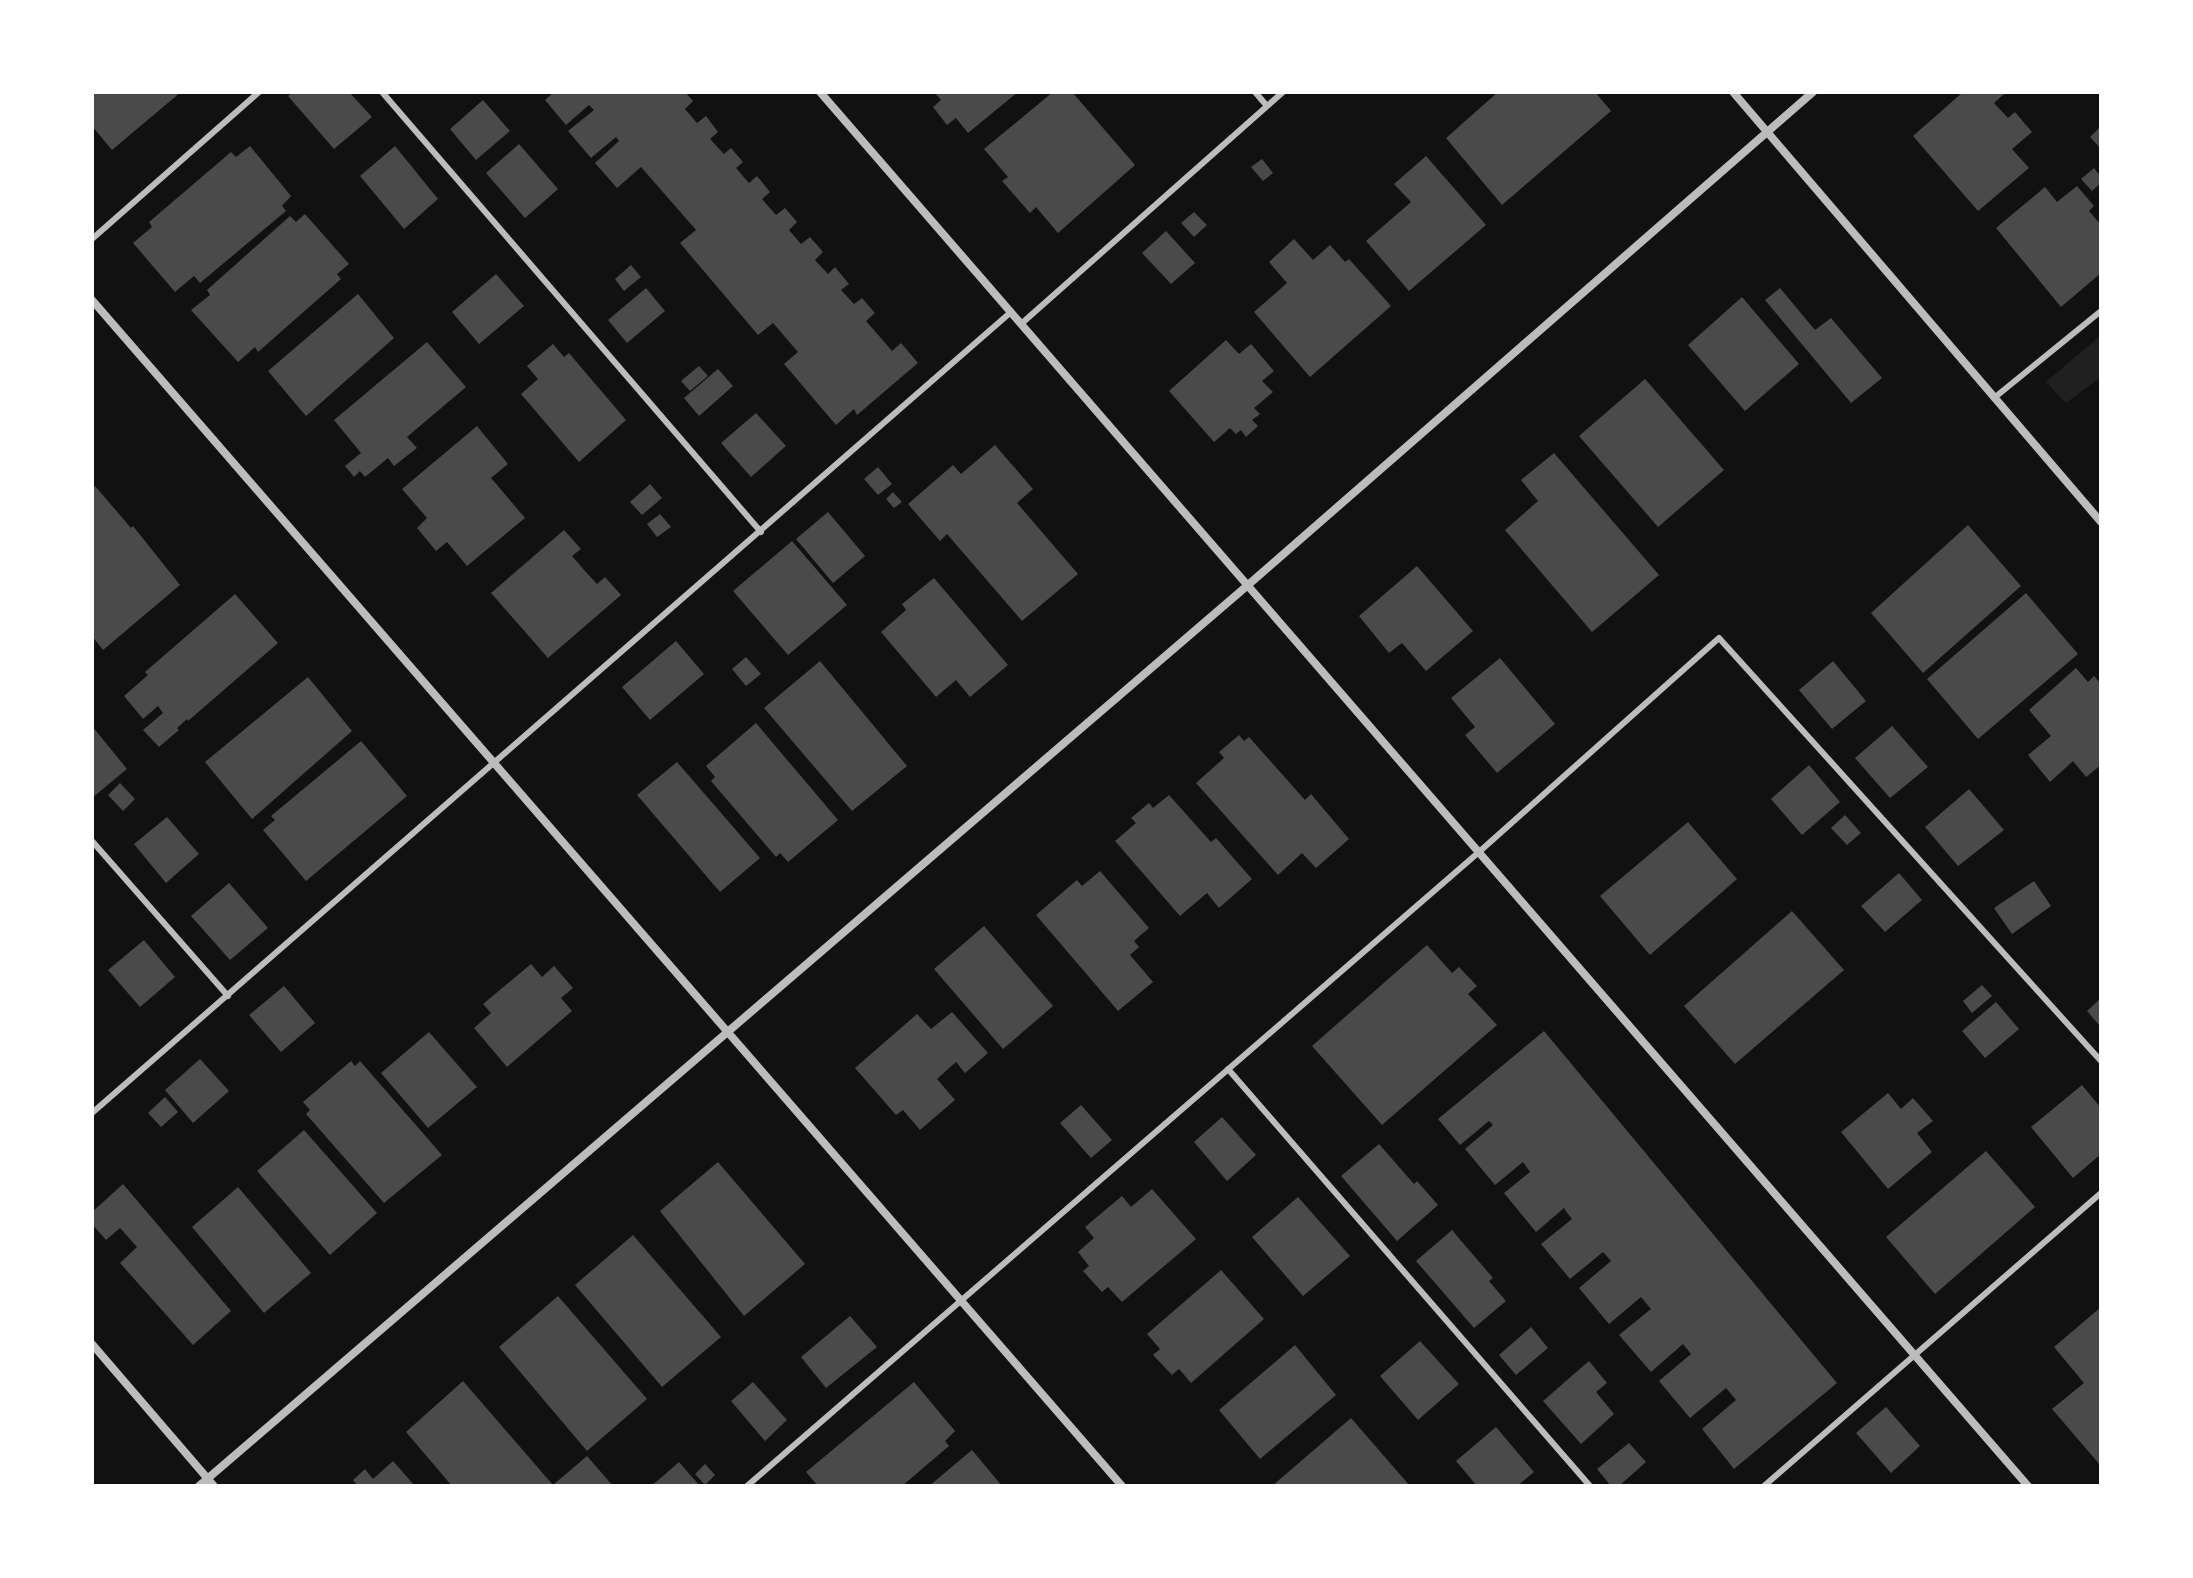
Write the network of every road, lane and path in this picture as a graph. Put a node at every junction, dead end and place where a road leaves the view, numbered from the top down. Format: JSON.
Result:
{"nodes":[{"id":1,"x":259,"y":92,"type":"edge"},
{"id":2,"x":382,"y":92,"type":"edge"},
{"id":3,"x":820,"y":92,"type":"edge"},
{"id":4,"x":1255,"y":92,"type":"edge"},
{"id":5,"x":1283,"y":92,"type":"edge"},
{"id":6,"x":1733,"y":92,"type":"edge"},
{"id":7,"x":1813,"y":92,"type":"edge"},
{"id":8,"x":1267,"y":106,"type":"junction"},
{"id":9,"x":1768,"y":131,"type":"junction"},
{"id":10,"x":92,"y":239,"type":"edge"},
{"id":11,"x":92,"y":300,"type":"edge"},
{"id":12,"x":2101,"y":311,"type":"edge"},
{"id":13,"x":1011,"y":312,"type":"junction"},
{"id":14,"x":1021,"y":324,"type":"junction"},
{"id":15,"x":1994,"y":398,"type":"junction"},
{"id":16,"x":2101,"y":522,"type":"edge"},
{"id":17,"x":761,"y":532,"type":"junction"},
{"id":18,"x":1248,"y":585,"type":"junction"},
{"id":19,"x":495,"y":763,"type":"junction"},
{"id":20,"x":92,"y":841,"type":"edge"},
{"id":21,"x":1479,"y":852,"type":"junction"},
{"id":22,"x":228,"y":996,"type":"junction"},
{"id":23,"x":729,"y":1031,"type":"junction"},
{"id":24,"x":2101,"y":1061,"type":"edge"},
{"id":25,"x":1228,"y":1069,"type":"junction"},
{"id":26,"x":92,"y":1113,"type":"edge"},
{"id":27,"x":2101,"y":1193,"type":"edge"},
{"id":28,"x":961,"y":1300,"type":"junction"},
{"id":29,"x":92,"y":1344,"type":"edge"},
{"id":30,"x":1914,"y":1355,"type":"junction"},
{"id":31,"x":208,"y":1478,"type":"junction"},
{"id":32,"x":199,"y":1486,"type":"edge"},
{"id":33,"x":214,"y":1486,"type":"edge"},
{"id":34,"x":747,"y":1486,"type":"edge"},
{"id":35,"x":1122,"y":1486,"type":"edge"},
{"id":36,"x":1590,"y":1486,"type":"edge"},
{"id":37,"x":1764,"y":1486,"type":"edge"},
{"id":38,"x":2028,"y":1486,"type":"edge"}],
"edges":[{"from":1,"to":10,"type":"lane"},
{"from":2,"to":17,"type":"lane"},
{"from":3,"to":13,"type":"street"},
{"from":4,"to":8,"type":"lane"},
{"from":5,"to":8,"type":"lane"},
{"from":6,"to":9,"type":"street"},
{"from":7,"to":9,"type":"street"},
{"from":8,"to":14,"type":"lane"},
{"from":9,"to":15,"type":"street"},
{"from":9,"to":18,"type":"street"},
{"from":11,"to":19,"type":"street"},
{"from":12,"to":15,"type":"lane"},
{"from":13,"to":14,"type":"street"},
{"from":13,"to":17,"type":"lane"},
{"from":14,"to":18,"type":"street"},
{"from":15,"to":16,"type":"street"},
{"from":17,"to":19,"type":"lane"},
{"from":18,"to":21,"type":"street"},
{"from":18,"to":23,"type":"street"},
{"from":19,"to":22,"type":"lane"},
{"from":19,"to":23,"type":"street"},
{"from":20,"to":22,"type":"lane"},
{"from":21,"to":24,"type":"lane"},
{"from":21,"to":25,"type":"lane"},
{"from":21,"to":30,"type":"street"},
{"from":22,"to":26,"type":"lane"},
{"from":23,"to":28,"type":"street"},
{"from":23,"to":31,"type":"street"},
{"from":25,"to":28,"type":"lane"},
{"from":25,"to":36,"type":"lane"},
{"from":27,"to":30,"type":"lane"},
{"from":28,"to":34,"type":"lane"},
{"from":28,"to":35,"type":"street"},
{"from":29,"to":31,"type":"street"},
{"from":30,"to":37,"type":"lane"},
{"from":30,"to":38,"type":"street"},
{"from":31,"to":32,"type":"street"},
{"from":31,"to":33,"type":"street"}]}
